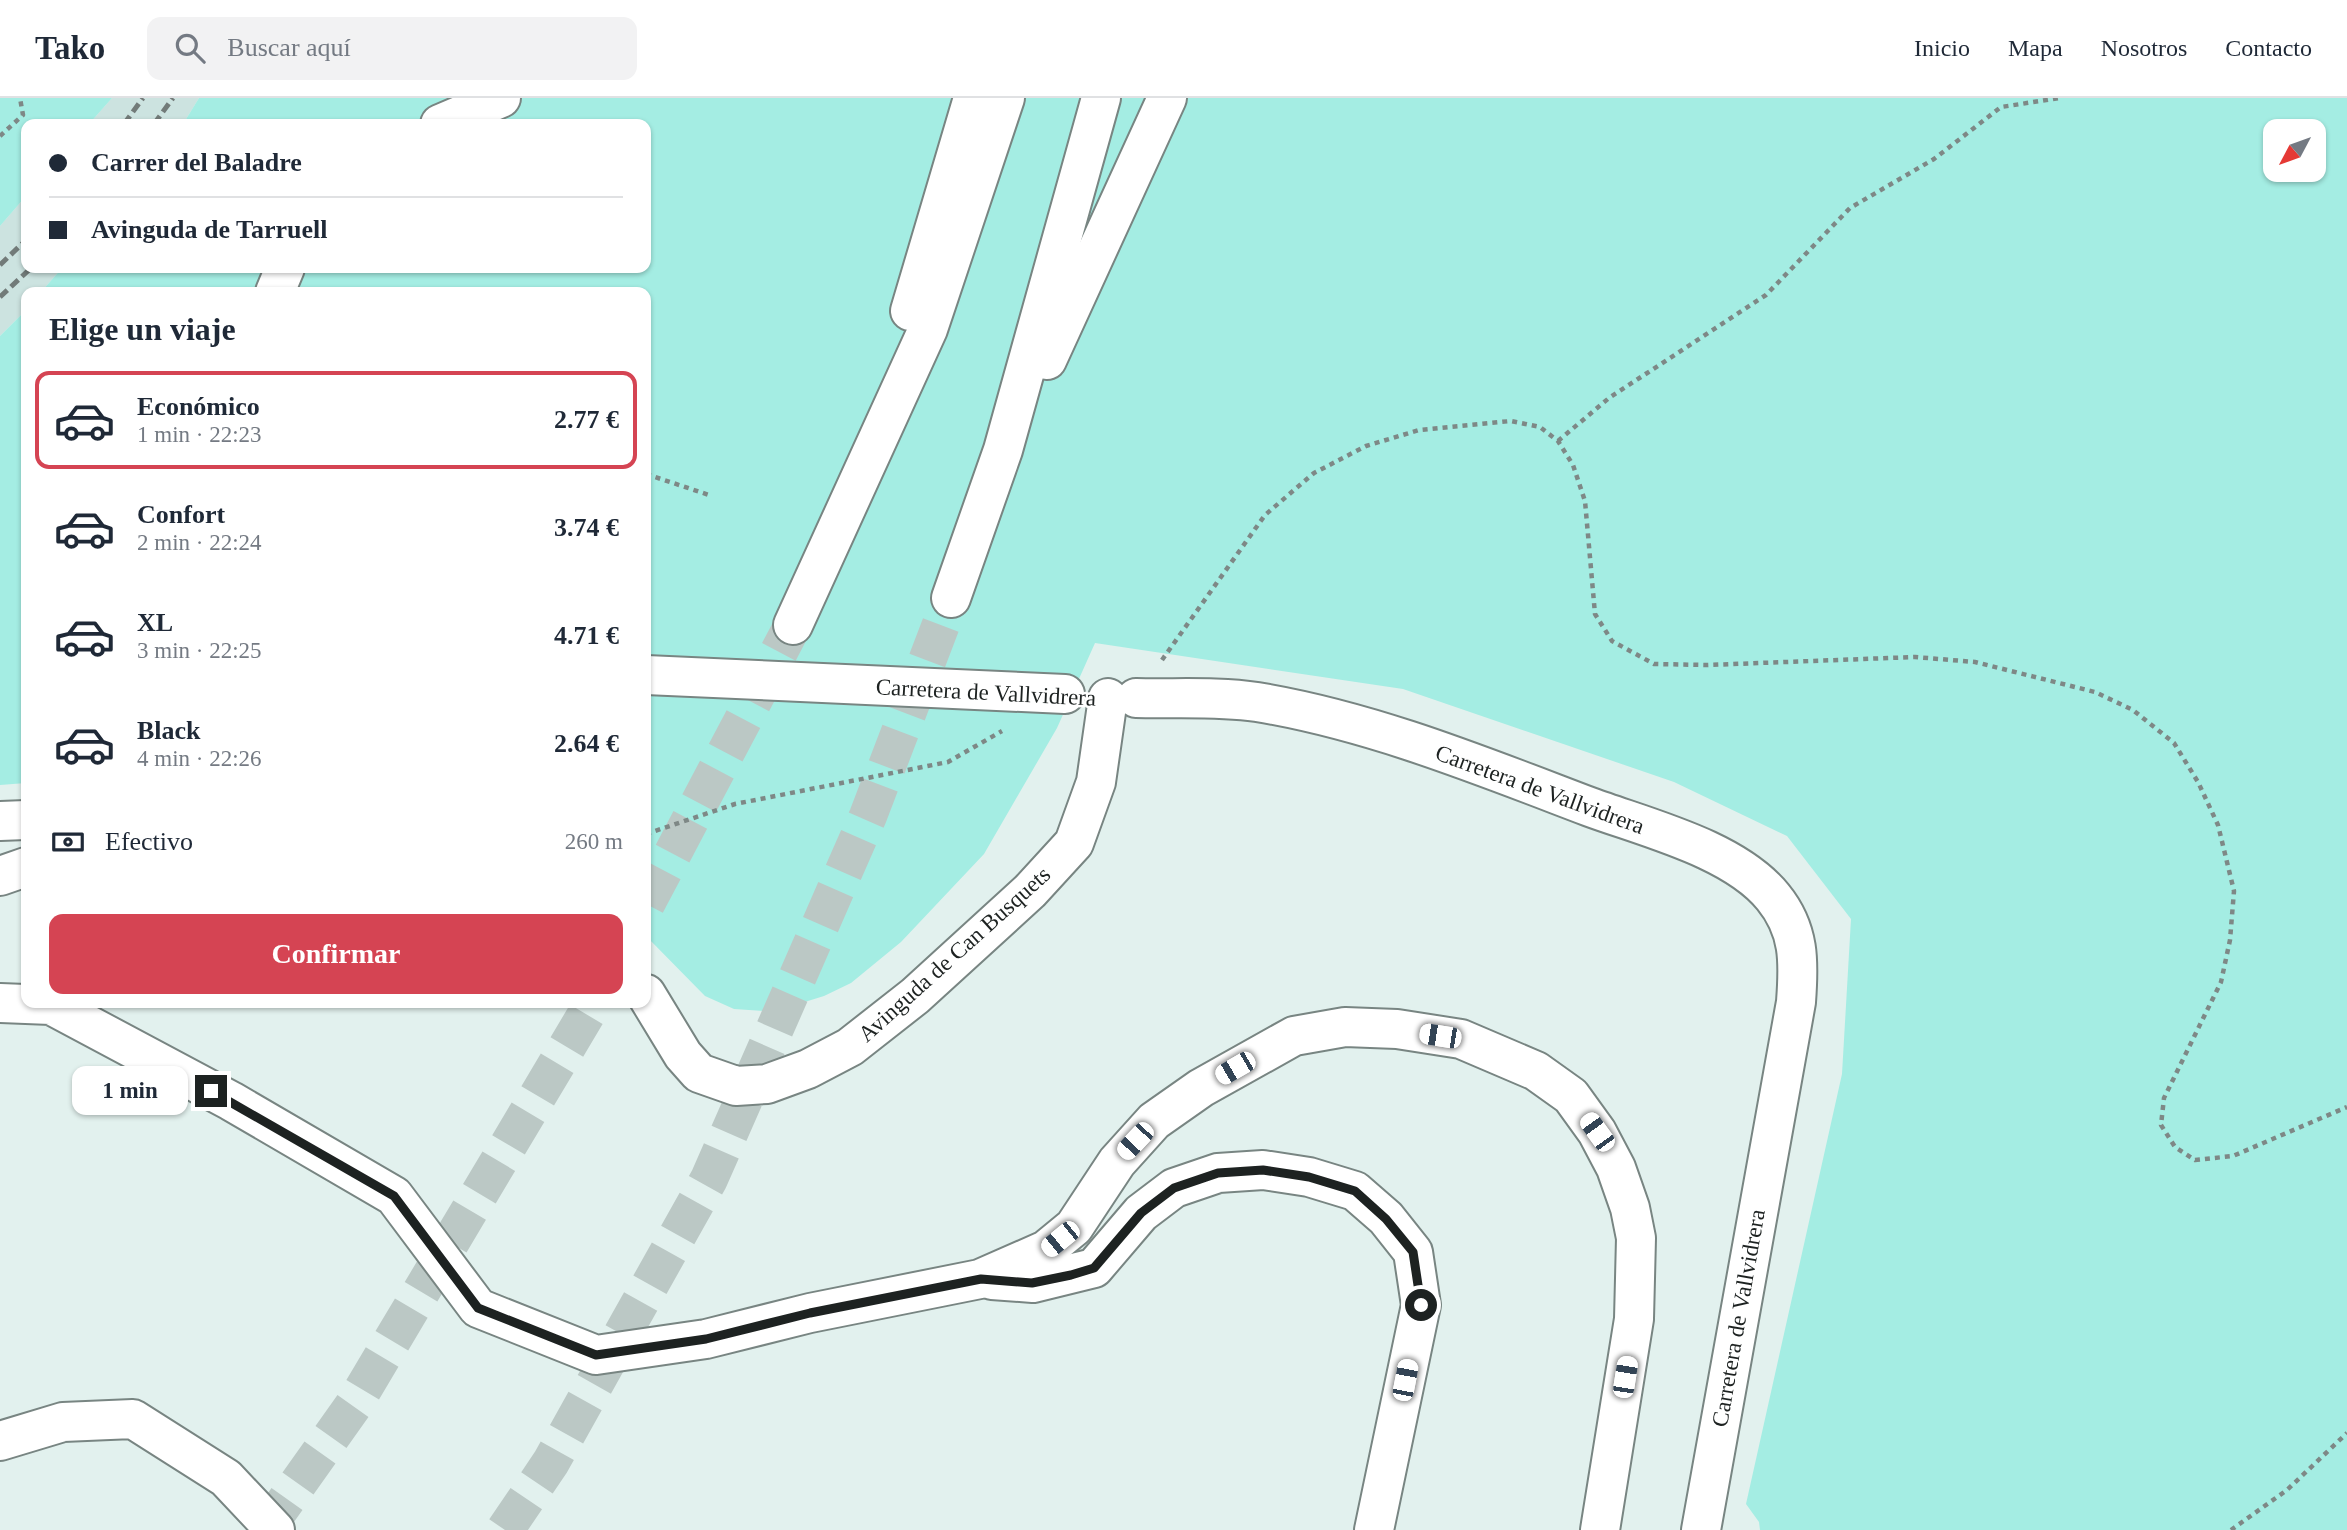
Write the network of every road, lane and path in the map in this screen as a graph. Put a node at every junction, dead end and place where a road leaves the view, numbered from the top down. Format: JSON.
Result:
{"nodes":[{"id":1,"x":20,"y":98,"type":"edge"},
{"id":2,"x":501,"y":98,"type":"edge"},
{"id":3,"x":973,"y":98,"type":"edge"},
{"id":4,"x":1005,"y":98,"type":"edge"},
{"id":5,"x":1101,"y":98,"type":"edge"},
{"id":6,"x":1167,"y":98,"type":"edge"},
{"id":7,"x":2060,"y":98,"type":"edge"},
{"id":8,"x":452,"y":119,"type":"edge"},
{"id":9,"x":0,"y":136,"type":"edge"},
{"id":10,"x":884,"y":426,"type":"junction"},
{"id":11,"x":1558,"y":441,"type":"junction"},
{"id":12,"x":1003,"y":450,"type":"junction"},
{"id":13,"x":651,"y":476,"type":"edge"},
{"id":14,"x":709,"y":495,"type":"dead end"},
{"id":15,"x":951,"y":598,"type":"tunnel mouth"},
{"id":16,"x":793,"y":625,"type":"tunnel mouth"},
{"id":17,"x":651,"y":675,"type":"edge"},
{"id":18,"x":1122,"y":698,"type":"junction"},
{"id":19,"x":1006,"y":728,"type":"dead end"},
{"id":20,"x":21,"y":820,"type":"edge"},
{"id":21,"x":0,"y":821,"type":"edge"},
{"id":22,"x":651,"y":832,"type":"edge"},
{"id":23,"x":21,"y":869,"type":"edge"},
{"id":24,"x":0,"y":876,"type":"edge"},
{"id":25,"x":651,"y":1002,"type":"edge"},
{"id":26,"x":0,"y":1003,"type":"edge"},
{"id":27,"x":21,"y":1004,"type":"edge"},
{"id":28,"x":57,"y":1008,"type":"edge"},
{"id":29,"x":2347,"y":1107,"type":"edge"},
{"id":30,"x":981,"y":1279,"type":"junction"},
{"id":31,"x":2347,"y":1433,"type":"edge"},
{"id":32,"x":0,"y":1441,"type":"edge"},
{"id":33,"x":275,"y":1530,"type":"edge"},
{"id":34,"x":1374,"y":1530,"type":"edge"},
{"id":35,"x":1600,"y":1530,"type":"edge"},
{"id":36,"x":1702,"y":1530,"type":"edge"},
{"id":37,"x":2231,"y":1530,"type":"edge"}],
"edges":[{"from":1,"to":9,"type":"path"},
{"from":2,"to":8,"type":"main road"},
{"from":3,"to":10,"type":"main road"},
{"from":4,"to":10,"type":"main road"},
{"from":5,"to":12,"type":"main road"},
{"from":6,"to":12,"type":"main road"},
{"from":7,"to":11,"type":"path"},
{"from":10,"to":16,"type":"main road"},
{"from":11,"to":18,"type":"path"},
{"from":11,"to":29,"type":"path"},
{"from":12,"to":15,"type":"main road"},
{"from":13,"to":14,"type":"path"},
{"from":17,"to":18,"type":"main road","name":"Carretera de Vallvidrera"},
{"from":18,"to":25,"type":"main road","name":"Avinguda de Can Busquets"},
{"from":18,"to":36,"type":"main road","name":"Carretera de Vallvidrera"},
{"from":19,"to":22,"type":"path"},
{"from":20,"to":21,"type":"main road"},
{"from":23,"to":24,"type":"main road"},
{"from":26,"to":27,"type":"main road"},
{"from":28,"to":30,"type":"main road"},
{"from":30,"to":34,"type":"main road"},
{"from":30,"to":35,"type":"main road"},
{"from":31,"to":37,"type":"path"},
{"from":32,"to":33,"type":"main road"}]}
